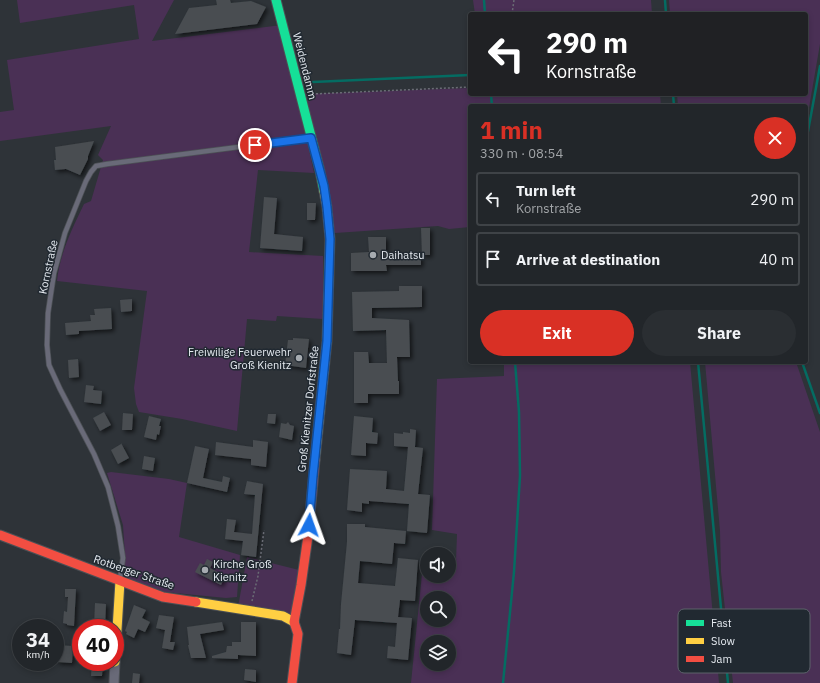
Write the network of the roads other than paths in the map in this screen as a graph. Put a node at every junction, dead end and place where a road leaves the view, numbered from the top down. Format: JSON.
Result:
{"nodes":[{"id":1,"x":276,"y":0,"type":"edge"},
{"id":2,"x":311,"y":138,"type":"junction"},
{"id":3,"x":0,"y":535,"type":"edge"},
{"id":4,"x":120,"y":581,"type":"junction"},
{"id":5,"x":118,"y":619,"type":"edge"},
{"id":6,"x":294,"y":622,"type":"junction"},
{"id":7,"x":115,"y":671,"type":"edge"},
{"id":8,"x":114,"y":683,"type":"edge"},
{"id":9,"x":292,"y":683,"type":"edge"}],
"edges":[{"from":1,"to":2,"type":"street","name":"Weidendamm"},
{"from":2,"to":4,"type":"lane","name":"Kornstraße"},
{"from":2,"to":6,"type":"street","name":"Groß Kienitzer Dorfstraße"},
{"from":3,"to":4,"type":"street","name":"Rotberger Straße"},
{"from":4,"to":5,"type":"street"},
{"from":4,"to":6,"type":"street","name":"Rotberger Straße"},
{"from":6,"to":9,"type":"street","name":"Groß Kienitzer Dorfstraße"},
{"from":7,"to":8,"type":"street"}]}
